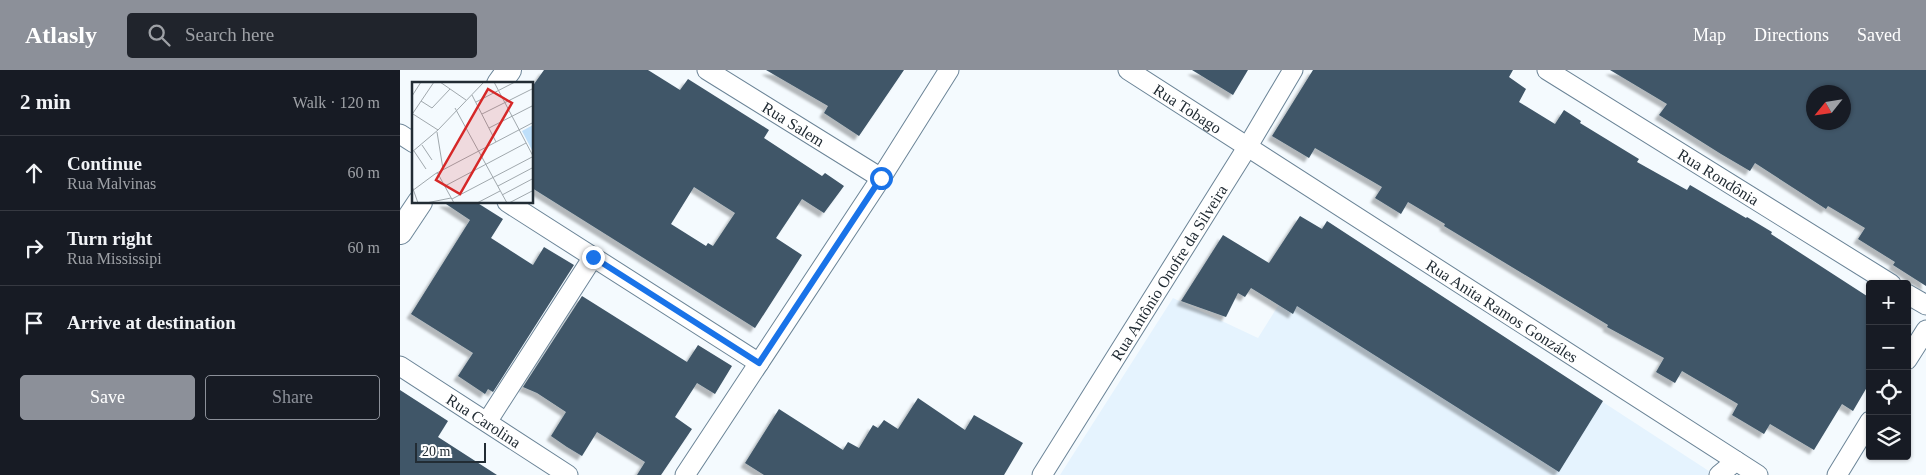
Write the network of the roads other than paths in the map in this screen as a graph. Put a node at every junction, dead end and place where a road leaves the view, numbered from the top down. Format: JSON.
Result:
{"nodes":[{"id":1,"x":509,"y":70,"type":"edge"},
{"id":2,"x":707,"y":70,"type":"edge"},
{"id":3,"x":949,"y":70,"type":"edge"},
{"id":4,"x":1128,"y":70,"type":"edge"},
{"id":5,"x":1294,"y":70,"type":"edge"},
{"id":6,"x":1547,"y":70,"type":"edge"},
{"id":7,"x":500,"y":82,"type":"edge"},
{"id":8,"x":400,"y":134,"type":"edge"},
{"id":9,"x":412,"y":142,"type":"edge"},
{"id":10,"x":1248,"y":146,"type":"junction"},
{"id":11,"x":881,"y":178,"type":"junction"},
{"id":12,"x":419,"y":204,"type":"edge"},
{"id":13,"x":510,"y":204,"type":"edge"},
{"id":14,"x":400,"y":232,"type":"edge"},
{"id":15,"x":593,"y":257,"type":"junction"},
{"id":16,"x":1885,"y":280,"type":"edge"},
{"id":17,"x":1911,"y":296,"type":"edge"},
{"id":18,"x":1926,"y":305,"type":"edge"},
{"id":19,"x":1926,"y":330,"type":"edge"},
{"id":20,"x":1911,"y":354,"type":"edge"},
{"id":21,"x":759,"y":363,"type":"junction"},
{"id":22,"x":400,"y":366,"type":"edge"},
{"id":23,"x":487,"y":422,"type":"junction"},
{"id":24,"x":1866,"y":428,"type":"edge"},
{"id":25,"x":1736,"y":461,"type":"junction"},
{"id":26,"x":568,"y":475,"type":"edge"},
{"id":27,"x":685,"y":475,"type":"edge"},
{"id":28,"x":1042,"y":475,"type":"edge"},
{"id":29,"x":1719,"y":475,"type":"edge"},
{"id":30,"x":1758,"y":475,"type":"edge"},
{"id":31,"x":1837,"y":475,"type":"edge"}],
"edges":[{"from":1,"to":7,"type":"street"},
{"from":2,"to":11,"type":"street","name":"Rua Salem"},
{"from":3,"to":11,"type":"street"},
{"from":4,"to":10,"type":"street","name":"Rua Tobago"},
{"from":5,"to":10,"type":"street","name":"Rua Antônio Onofre da Silveira"},
{"from":6,"to":16,"type":"street","name":"Rua Rondônia"},
{"from":8,"to":9,"type":"street"},
{"from":10,"to":25,"type":"street","name":"Rua Anita Ramos Gonzáles"},
{"from":10,"to":28,"type":"street","name":"Rua Antônio Onofre da Silveira"},
{"from":11,"to":21,"type":"street"},
{"from":12,"to":14,"type":"street"},
{"from":13,"to":15,"type":"street"},
{"from":15,"to":21,"type":"street"},
{"from":15,"to":23,"type":"street"},
{"from":17,"to":18,"type":"street"},
{"from":19,"to":20,"type":"street"},
{"from":21,"to":27,"type":"street"},
{"from":22,"to":23,"type":"street","name":"Rua Carolina"},
{"from":23,"to":26,"type":"street","name":"Rua Carolina"},
{"from":24,"to":31,"type":"street"},
{"from":25,"to":29,"type":"street"},
{"from":25,"to":30,"type":"street","name":"Rua Anita Ramos Gonzáles"}]}
